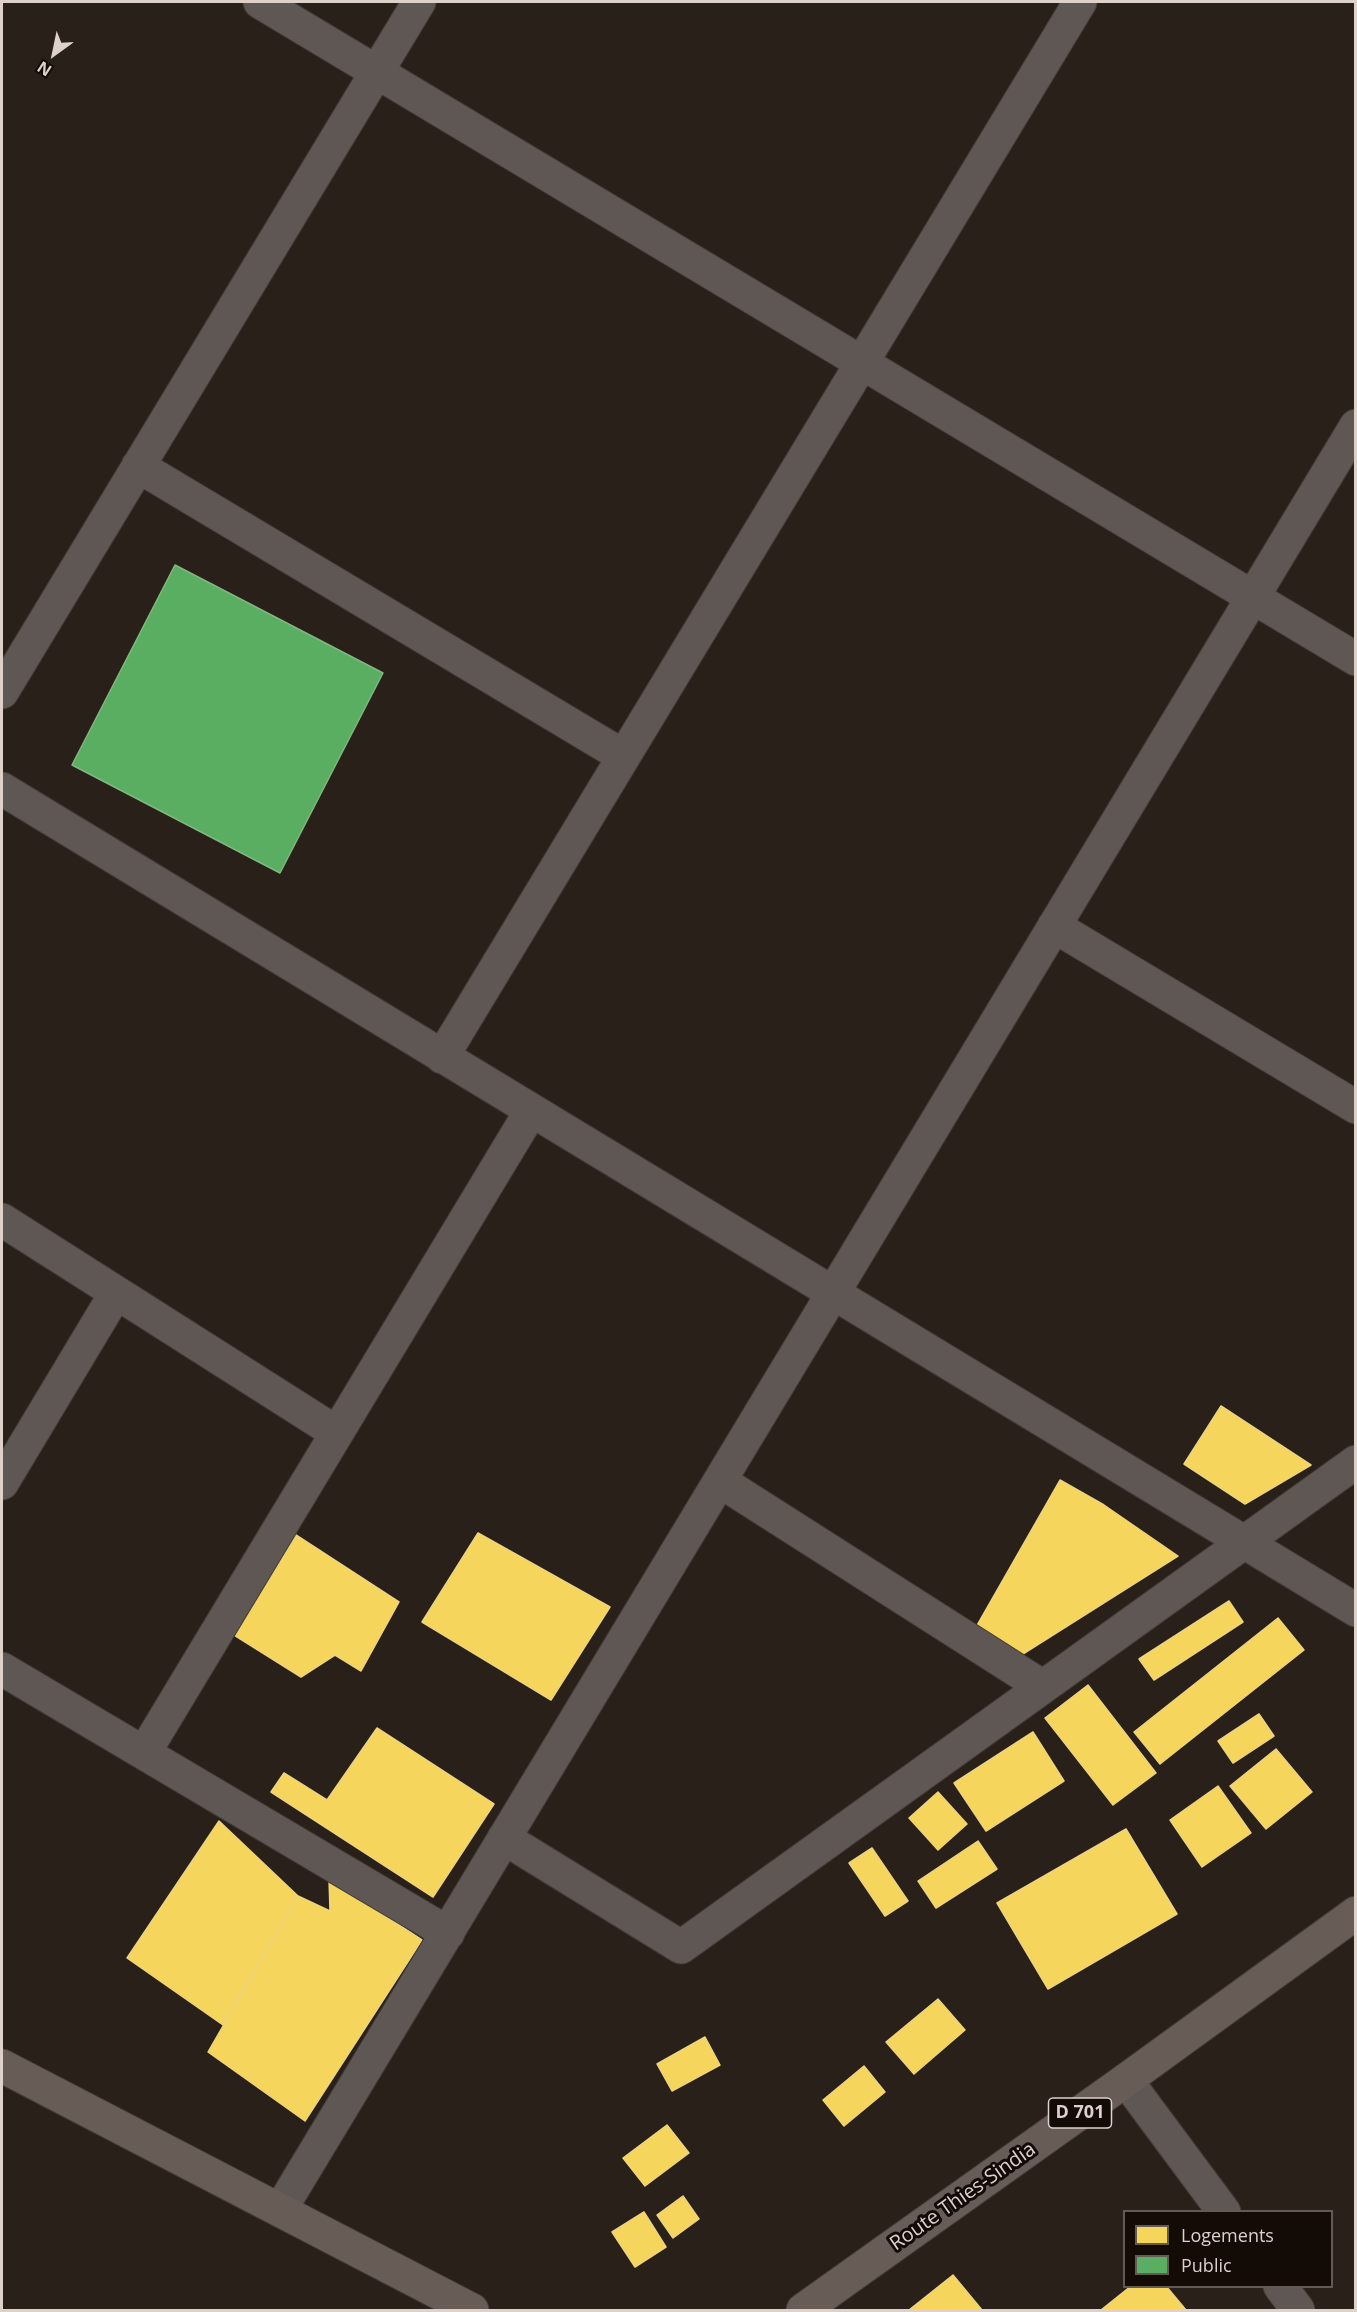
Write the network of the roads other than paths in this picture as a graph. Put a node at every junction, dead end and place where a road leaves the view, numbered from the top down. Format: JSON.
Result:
{"nodes":[{"id":1,"x":260,"y":2,"type":"edge"},
{"id":2,"x":419,"y":2,"type":"edge"},
{"id":3,"x":1080,"y":2,"type":"edge"},
{"id":4,"x":377,"y":72,"type":"junction"},
{"id":5,"x":862,"y":363,"type":"junction"},
{"id":6,"x":1356,"y":426,"type":"edge"},
{"id":7,"x":138,"y":466,"type":"junction"},
{"id":8,"x":1252,"y":598,"type":"junction"},
{"id":9,"x":1356,"y":659,"type":"edge"},
{"id":10,"x":2,"y":692,"type":"edge"},
{"id":11,"x":623,"y":756,"type":"junction"},
{"id":12,"x":2,"y":789,"type":"edge"},
{"id":13,"x":1054,"y":926,"type":"junction"},
{"id":14,"x":442,"y":1057,"type":"junction"},
{"id":15,"x":1356,"y":1107,"type":"edge"},
{"id":16,"x":531,"y":1111,"type":"junction"},
{"id":17,"x":2,"y":1220,"type":"edge"},
{"id":18,"x":116,"y":1293,"type":"junction"},
{"id":19,"x":833,"y":1294,"type":"junction"},
{"id":20,"x":337,"y":1433,"type":"junction"},
{"id":21,"x":1356,"y":1462,"type":"edge"},
{"id":22,"x":720,"y":1481,"type":"junction"},
{"id":23,"x":2,"y":1483,"type":"edge"},
{"id":24,"x":1245,"y":1542,"type":"junction"},
{"id":25,"x":1356,"y":1610,"type":"edge"},
{"id":26,"x":2,"y":1669,"type":"edge"},
{"id":27,"x":1043,"y":1687,"type":"junction"},
{"id":28,"x":144,"y":1753,"type":"junction"},
{"id":29,"x":504,"y":1839,"type":"junction"},
{"id":30,"x":1356,"y":1913,"type":"edge"},
{"id":31,"x":448,"y":1933,"type":"junction"},
{"id":32,"x":2,"y":2066,"type":"edge"},
{"id":33,"x":1126,"y":2080,"type":"junction"},
{"id":34,"x":280,"y":2210,"type":"junction"},
{"id":35,"x":1223,"y":2210,"type":"edge"},
{"id":36,"x":1282,"y":2288,"type":"edge"},
{"id":37,"x":472,"y":2310,"type":"edge"},
{"id":38,"x":803,"y":2310,"type":"edge"},
{"id":39,"x":1298,"y":2310,"type":"edge"}],
"edges":[{"from":1,"to":4,"type":"street"},
{"from":2,"to":4,"type":"street"},
{"from":3,"to":5,"type":"street"},
{"from":4,"to":5,"type":"street"},
{"from":4,"to":7,"type":"street"},
{"from":5,"to":8,"type":"street"},
{"from":5,"to":11,"type":"street"},
{"from":6,"to":8,"type":"street"},
{"from":7,"to":10,"type":"street"},
{"from":7,"to":11,"type":"street"},
{"from":8,"to":9,"type":"street"},
{"from":8,"to":13,"type":"street"},
{"from":11,"to":14,"type":"street"},
{"from":12,"to":14,"type":"street"},
{"from":13,"to":15,"type":"street"},
{"from":13,"to":19,"type":"street"},
{"from":14,"to":16,"type":"street"},
{"from":16,"to":19,"type":"street"},
{"from":16,"to":20,"type":"street"},
{"from":17,"to":18,"type":"street"},
{"from":18,"to":20,"type":"street"},
{"from":18,"to":23,"type":"street"},
{"from":19,"to":22,"type":"street"},
{"from":19,"to":24,"type":"street"},
{"from":20,"to":28,"type":"street"},
{"from":21,"to":24,"type":"street"},
{"from":22,"to":27,"type":"street"},
{"from":22,"to":29,"type":"street"},
{"from":24,"to":25,"type":"street"},
{"from":24,"to":27,"type":"street"},
{"from":26,"to":28,"type":"street"},
{"from":27,"to":29,"type":"street"},
{"from":28,"to":31,"type":"street"},
{"from":29,"to":31,"type":"street"},
{"from":30,"to":33,"type":"main road","name":"Route Thies-Sindia","number":"D 701"},
{"from":31,"to":34,"type":"street"},
{"from":32,"to":34,"type":"main road"},
{"from":33,"to":35,"type":"street"},
{"from":33,"to":38,"type":"main road","name":"Route Thies-Sindia","number":"D 701"},
{"from":34,"to":37,"type":"main road"},
{"from":36,"to":39,"type":"street"}]}
